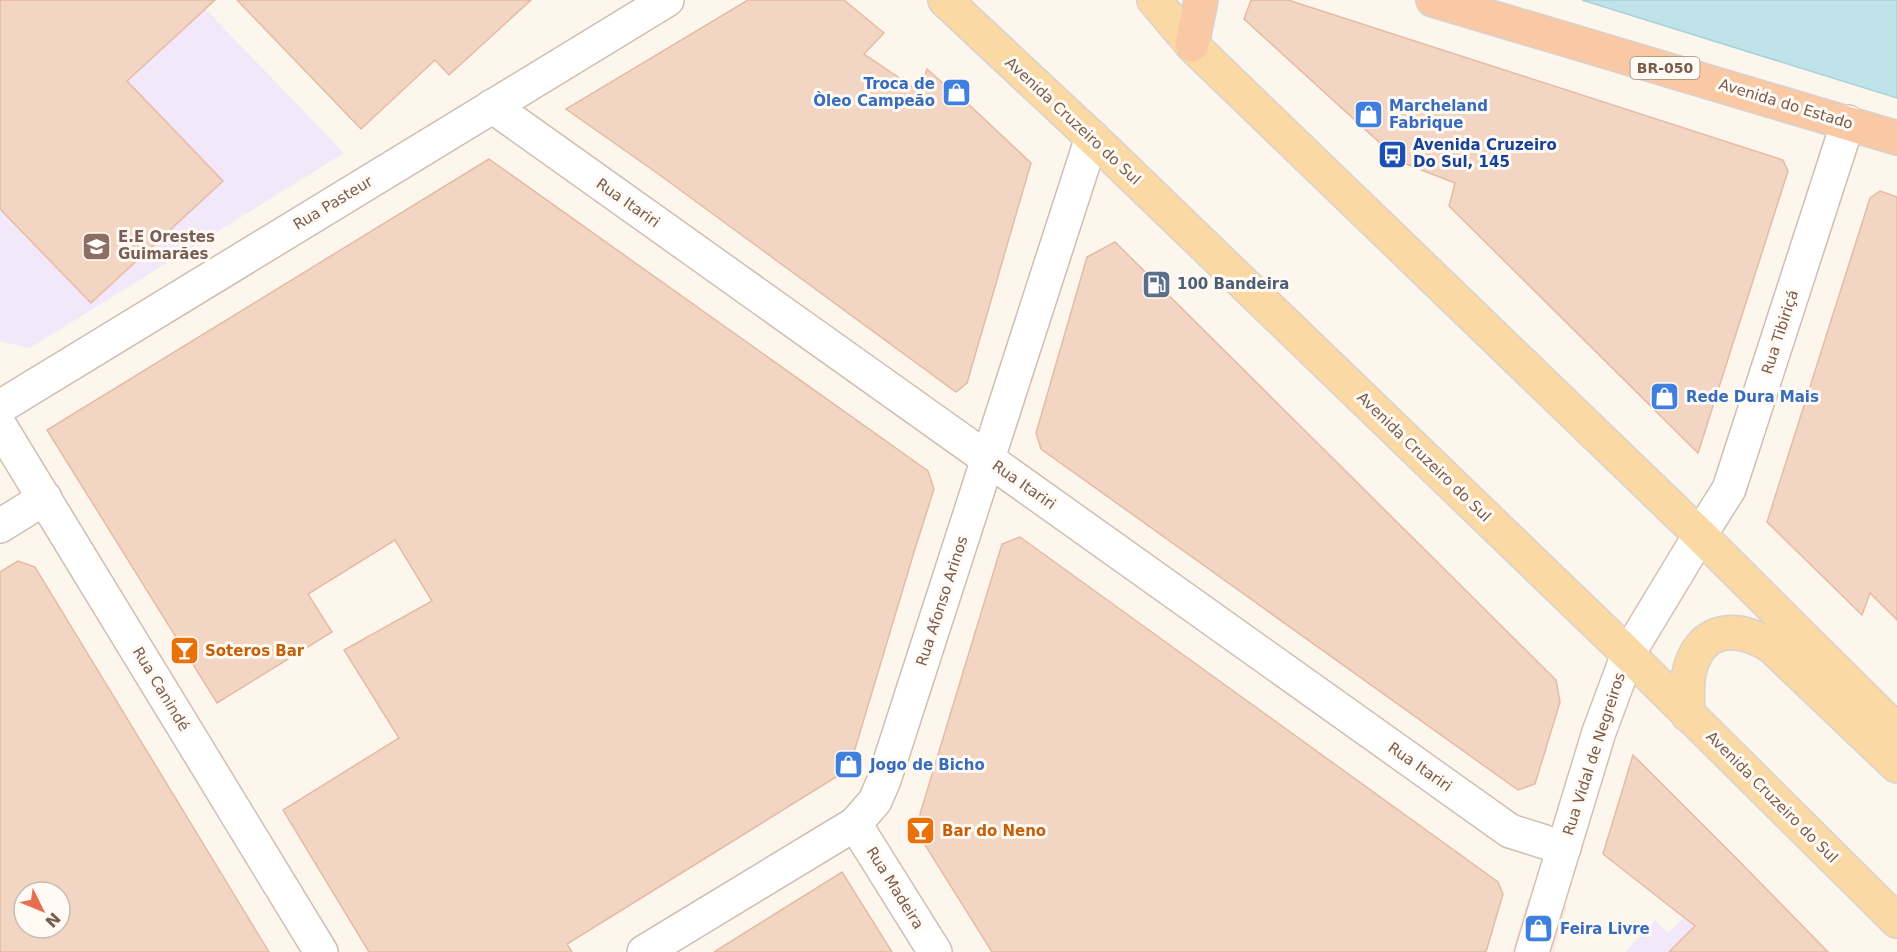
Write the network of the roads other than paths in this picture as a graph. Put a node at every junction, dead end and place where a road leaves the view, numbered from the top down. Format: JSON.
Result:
{"nodes":[{"id":1,"x":667,"y":0,"type":"edge"},
{"id":2,"x":945,"y":0,"type":"edge"},
{"id":3,"x":1154,"y":0,"type":"edge"},
{"id":4,"x":1201,"y":0,"type":"edge"},
{"id":5,"x":1433,"y":0,"type":"edge"},
{"id":6,"x":1192,"y":45,"type":"junction"},
{"id":7,"x":492,"y":106,"type":"junction"},
{"id":8,"x":1848,"y":122,"type":"junction"},
{"id":9,"x":1092,"y":137,"type":"junction"},
{"id":10,"x":1897,"y":138,"type":"edge"},
{"id":11,"x":0,"y":407,"type":"edge"},
{"id":12,"x":0,"y":426,"type":"edge"},
{"id":13,"x":988,"y":459,"type":"junction"},
{"id":14,"x":45,"y":498,"type":"junction"},
{"id":15,"x":0,"y":526,"type":"edge"},
{"id":16,"x":1700,"y":535,"type":"junction"},
{"id":17,"x":1628,"y":654,"type":"junction"},
{"id":18,"x":1688,"y":715,"type":"junction"},
{"id":19,"x":1897,"y":731,"type":"edge"},
{"id":20,"x":1897,"y":766,"type":"edge"},
{"id":21,"x":855,"y":824,"type":"junction"},
{"id":22,"x":1564,"y":848,"type":"junction"},
{"id":23,"x":1897,"y":921,"type":"edge"},
{"id":24,"x":321,"y":952,"type":"edge"},
{"id":25,"x":644,"y":952,"type":"edge"},
{"id":26,"x":935,"y":952,"type":"edge"},
{"id":27,"x":1532,"y":952,"type":"edge"}],
"edges":[{"from":1,"to":7,"type":"street","name":"Rua Pasteur"},
{"from":2,"to":9,"type":"main road","name":"Avenida Cruzeiro do Sul"},
{"from":3,"to":6,"type":"main road"},
{"from":4,"to":6,"type":"highway"},
{"from":5,"to":8,"type":"highway","name":"Avenida do Estado","number":"BR-050"},
{"from":6,"to":16,"type":"main road"},
{"from":7,"to":11,"type":"street","name":"Rua Pasteur"},
{"from":7,"to":13,"type":"street","name":"Rua Itariri"},
{"from":8,"to":10,"type":"highway","name":"Avenida do Estado","number":"BR-050"},
{"from":8,"to":16,"type":"street","name":"Rua Tibiriçá"},
{"from":9,"to":13,"type":"street","name":"Rua Afonso Arinos"},
{"from":9,"to":17,"type":"main road","name":"Avenida Cruzeiro do Sul"},
{"from":12,"to":14,"type":"street","name":"Rua Canindé"},
{"from":13,"to":21,"type":"street","name":"Rua Afonso Arinos"},
{"from":13,"to":22,"type":"street","name":"Rua Itariri"},
{"from":14,"to":15,"type":"street"},
{"from":14,"to":24,"type":"street","name":"Rua Canindé"},
{"from":16,"to":17,"type":"street","name":"Rua Vidal de Negreiros"},
{"from":16,"to":19,"type":"main road"},
{"from":17,"to":18,"type":"main road","name":"Avenida Cruzeiro do Sul"},
{"from":17,"to":22,"type":"street","name":"Rua Vidal de Negreiros"},
{"from":18,"to":20,"type":"main road"},
{"from":18,"to":23,"type":"main road","name":"Avenida Cruzeiro do Sul"},
{"from":21,"to":25,"type":"street","name":"Rua Afonso Arinos"},
{"from":21,"to":26,"type":"street","name":"Rua Madeira"},
{"from":22,"to":27,"type":"street","name":"Rua Vidal de Negreiros"}]}
